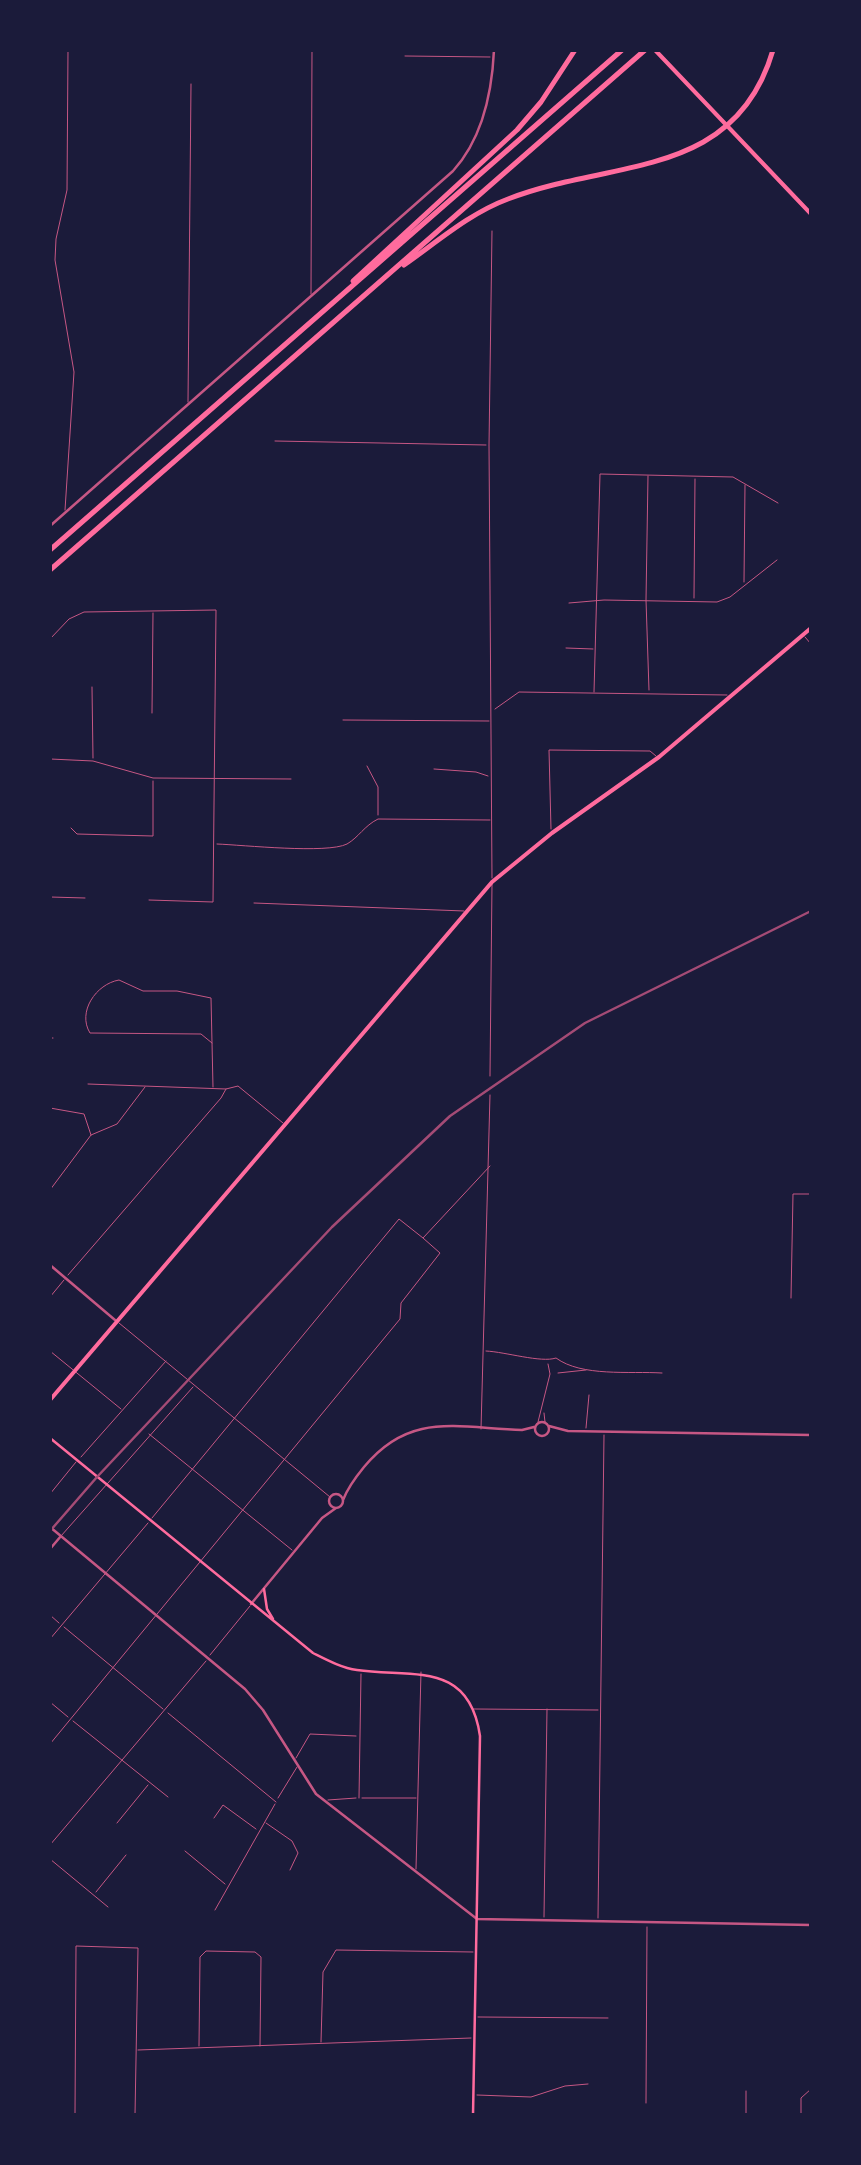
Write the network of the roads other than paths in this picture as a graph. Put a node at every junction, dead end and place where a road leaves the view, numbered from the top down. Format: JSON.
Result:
{"nodes":[{"id":1,"x":68,"y":50,"type":"edge"},
{"id":2,"x":312,"y":50,"type":"edge"},
{"id":3,"x":494,"y":50,"type":"edge"},
{"id":4,"x":575,"y":50,"type":"edge"},
{"id":5,"x":622,"y":50,"type":"edge"},
{"id":6,"x":645,"y":50,"type":"edge"},
{"id":7,"x":655,"y":50,"type":"edge"},
{"id":8,"x":772,"y":50,"type":"edge"},
{"id":9,"x":405,"y":56,"type":"dead end"},
{"id":10,"x":493,"y":57,"type":"junction"},
{"id":11,"x":190,"y":84,"type":"dead end"},
{"id":12,"x":727,"y":126,"type":"junction"},
{"id":13,"x":811,"y":214,"type":"edge"},
{"id":14,"x":492,"y":231,"type":"dead end"},
{"id":15,"x":383,"y":279,"type":"junction"},
{"id":16,"x":311,"y":294,"type":"junction"},
{"id":17,"x":338,"y":298,"type":"junction"},
{"id":18,"x":189,"y":405,"type":"junction"},
{"id":19,"x":275,"y":442,"type":"dead end"},
{"id":20,"x":490,"y":445,"type":"junction"},
{"id":21,"x":648,"y":475,"type":"junction"},
{"id":22,"x":695,"y":476,"type":"junction"},
{"id":23,"x":747,"y":482,"type":"junction"},
{"id":24,"x":778,"y":503,"type":"dead end"},
{"id":25,"x":65,"y":513,"type":"junction"},
{"id":26,"x":50,"y":526,"type":"edge"},
{"id":27,"x":50,"y":550,"type":"edge"},
{"id":28,"x":776,"y":560,"type":"dead end"},
{"id":29,"x":50,"y":570,"type":"edge"},
{"id":30,"x":746,"y":586,"type":"junction"},
{"id":31,"x":646,"y":600,"type":"junction"},
{"id":32,"x":598,"y":601,"type":"junction"},
{"id":33,"x":694,"y":601,"type":"junction"},
{"id":34,"x":569,"y":603,"type":"dead end"},
{"id":35,"x":153,"y":610,"type":"junction"},
{"id":36,"x":811,"y":628,"type":"edge"},
{"id":37,"x":803,"y":635,"type":"junction"},
{"id":38,"x":50,"y":639,"type":"edge"},
{"id":39,"x":811,"y":644,"type":"edge"},
{"id":40,"x":566,"y":648,"type":"dead end"},
{"id":41,"x":596,"y":649,"type":"junction"},
{"id":42,"x":92,"y":686,"type":"dead end"},
{"id":43,"x":594,"y":692,"type":"junction"},
{"id":44,"x":650,"y":693,"type":"junction"},
{"id":45,"x":732,"y":698,"type":"junction"},
{"id":46,"x":492,"y":712,"type":"junction"},
{"id":47,"x":152,"y":713,"type":"dead end"},
{"id":48,"x":342,"y":720,"type":"dead end"},
{"id":49,"x":492,"y":720,"type":"junction"},
{"id":50,"x":658,"y":758,"type":"junction"},
{"id":51,"x":50,"y":759,"type":"edge"},
{"id":52,"x":93,"y":760,"type":"junction"},
{"id":53,"x":367,"y":766,"type":"dead end"},
{"id":54,"x":434,"y":769,"type":"dead end"},
{"id":55,"x":491,"y":777,"type":"junction"},
{"id":56,"x":152,"y":778,"type":"junction"},
{"id":57,"x":214,"y":778,"type":"junction"},
{"id":58,"x":291,"y":780,"type":"dead end"},
{"id":59,"x":378,"y":819,"type":"junction"},
{"id":60,"x":490,"y":820,"type":"junction"},
{"id":61,"x":71,"y":828,"type":"dead end"},
{"id":62,"x":552,"y":832,"type":"junction"},
{"id":63,"x":214,"y":844,"type":"junction"},
{"id":64,"x":492,"y":882,"type":"junction"},
{"id":65,"x":50,"y":898,"type":"edge"},
{"id":66,"x":85,"y":898,"type":"dead end"},
{"id":67,"x":149,"y":900,"type":"dead end"},
{"id":68,"x":254,"y":904,"type":"dead end"},
{"id":69,"x":467,"y":911,"type":"junction"},
{"id":70,"x":213,"y":1026,"type":"junction"},
{"id":71,"x":201,"y":1034,"type":"junction"},
{"id":72,"x":212,"y":1043,"type":"junction"},
{"id":73,"x":490,"y":1076,"type":"dead end"},
{"id":74,"x":88,"y":1084,"type":"dead end"},
{"id":75,"x":147,"y":1085,"type":"junction"},
{"id":76,"x":213,"y":1087,"type":"junction"},
{"id":77,"x":226,"y":1089,"type":"junction"},
{"id":78,"x":490,"y":1094,"type":"dead end"},
{"id":79,"x":50,"y":1108,"type":"edge"},
{"id":80,"x":285,"y":1125,"type":"junction"},
{"id":81,"x":91,"y":1135,"type":"junction"},
{"id":82,"x":490,"y":1166,"type":"junction"},
{"id":83,"x":50,"y":1190,"type":"edge"},
{"id":84,"x":811,"y":1194,"type":"edge"},
{"id":85,"x":423,"y":1238,"type":"junction"},
{"id":86,"x":50,"y":1265,"type":"edge"},
{"id":87,"x":66,"y":1278,"type":"junction"},
{"id":88,"x":50,"y":1296,"type":"edge"},
{"id":89,"x":791,"y":1298,"type":"dead end"},
{"id":90,"x":116,"y":1321,"type":"junction"},
{"id":91,"x":50,"y":1351,"type":"edge"},
{"id":92,"x":483,"y":1351,"type":"junction"},
{"id":93,"x":166,"y":1361,"type":"junction"},
{"id":94,"x":548,"y":1363,"type":"junction"},
{"id":95,"x":564,"y":1365,"type":"junction"},
{"id":96,"x":74,"y":1370,"type":"junction"},
{"id":97,"x":589,"y":1370,"type":"junction"},
{"id":98,"x":550,"y":1371,"type":"junction"},
{"id":99,"x":558,"y":1373,"type":"junction"},
{"id":100,"x":662,"y":1373,"type":"dead end"},
{"id":101,"x":548,"y":1382,"type":"junction"},
{"id":102,"x":196,"y":1385,"type":"junction"},
{"id":103,"x":588,"y":1395,"type":"dead end"},
{"id":104,"x":50,"y":1400,"type":"edge"},
{"id":105,"x":122,"y":1410,"type":"junction"},
{"id":106,"x":542,"y":1411,"type":"junction"},
{"id":107,"x":234,"y":1416,"type":"junction"},
{"id":108,"x":536,"y":1427,"type":"junction"},
{"id":109,"x":548,"y":1427,"type":"junction"},
{"id":110,"x":481,"y":1429,"type":"junction"},
{"id":111,"x":586,"y":1431,"type":"junction"},
{"id":112,"x":604,"y":1432,"type":"junction"},
{"id":113,"x":150,"y":1434,"type":"junction"},
{"id":114,"x":811,"y":1435,"type":"edge"},
{"id":115,"x":50,"y":1438,"type":"edge"},
{"id":116,"x":284,"y":1459,"type":"junction"},
{"id":117,"x":77,"y":1461,"type":"junction"},
{"id":118,"x":192,"y":1469,"type":"junction"},
{"id":119,"x":105,"y":1484,"type":"junction"},
{"id":120,"x":350,"y":1485,"type":"junction"},
{"id":121,"x":50,"y":1494,"type":"edge"},
{"id":122,"x":332,"y":1498,"type":"junction"},
{"id":123,"x":343,"y":1500,"type":"junction"},
{"id":124,"x":336,"y":1508,"type":"junction"},
{"id":125,"x":242,"y":1511,"type":"junction"},
{"id":126,"x":322,"y":1518,"type":"junction"},
{"id":127,"x":150,"y":1520,"type":"junction"},
{"id":128,"x":50,"y":1527,"type":"edge"},
{"id":129,"x":61,"y":1536,"type":"junction"},
{"id":130,"x":50,"y":1549,"type":"edge"},
{"id":131,"x":294,"y":1552,"type":"junction"},
{"id":132,"x":200,"y":1562,"type":"junction"},
{"id":133,"x":105,"y":1572,"type":"junction"},
{"id":134,"x":264,"y":1588,"type":"junction"},
{"id":135,"x":251,"y":1604,"type":"junction"},
{"id":136,"x":50,"y":1615,"type":"edge"},
{"id":137,"x":157,"y":1615,"type":"junction"},
{"id":138,"x":277,"y":1624,"type":"junction"},
{"id":139,"x":62,"y":1625,"type":"junction"},
{"id":140,"x":50,"y":1639,"type":"edge"},
{"id":141,"x":208,"y":1658,"type":"junction"},
{"id":142,"x":114,"y":1667,"type":"junction"},
{"id":143,"x":361,"y":1670,"type":"junction"},
{"id":144,"x":421,"y":1672,"type":"junction"},
{"id":145,"x":50,"y":1702,"type":"edge"},
{"id":146,"x":473,"y":1709,"type":"junction"},
{"id":147,"x":547,"y":1709,"type":"junction"},
{"id":148,"x":601,"y":1710,"type":"junction"},
{"id":149,"x":165,"y":1711,"type":"junction"},
{"id":150,"x":70,"y":1719,"type":"junction"},
{"id":151,"x":359,"y":1736,"type":"junction"},
{"id":152,"x":50,"y":1744,"type":"edge"},
{"id":153,"x":294,"y":1760,"type":"junction"},
{"id":154,"x":122,"y":1761,"type":"junction"},
{"id":155,"x":298,"y":1767,"type":"junction"},
{"id":156,"x":150,"y":1782,"type":"junction"},
{"id":157,"x":168,"y":1796,"type":"dead end"},
{"id":158,"x":358,"y":1798,"type":"junction"},
{"id":159,"x":417,"y":1798,"type":"junction"},
{"id":160,"x":324,"y":1801,"type":"junction"},
{"id":161,"x":276,"y":1802,"type":"junction"},
{"id":162,"x":214,"y":1818,"type":"dead end"},
{"id":163,"x":117,"y":1822,"type":"dead end"},
{"id":164,"x":264,"y":1822,"type":"junction"},
{"id":165,"x":259,"y":1831,"type":"junction"},
{"id":166,"x":50,"y":1845,"type":"edge"},
{"id":167,"x":185,"y":1851,"type":"dead end"},
{"id":168,"x":126,"y":1856,"type":"dead end"},
{"id":169,"x":50,"y":1859,"type":"edge"},
{"id":170,"x":290,"y":1870,"type":"dead end"},
{"id":171,"x":414,"y":1872,"type":"junction"},
{"id":172,"x":228,"y":1886,"type":"junction"},
{"id":173,"x":94,"y":1895,"type":"junction"},
{"id":174,"x":108,"y":1907,"type":"dead end"},
{"id":175,"x":215,"y":1910,"type":"dead end"},
{"id":176,"x":477,"y":1919,"type":"junction"},
{"id":177,"x":544,"y":1920,"type":"junction"},
{"id":178,"x":598,"y":1921,"type":"junction"},
{"id":179,"x":647,"y":1922,"type":"junction"},
{"id":180,"x":811,"y":1925,"type":"edge"},
{"id":181,"x":476,"y":1952,"type":"junction"},
{"id":182,"x":475,"y":2017,"type":"junction"},
{"id":183,"x":608,"y":2018,"type":"dead end"},
{"id":184,"x":474,"y":2038,"type":"junction"},
{"id":185,"x":321,"y":2044,"type":"junction"},
{"id":186,"x":260,"y":2047,"type":"junction"},
{"id":187,"x":198,"y":2049,"type":"junction"},
{"id":188,"x":137,"y":2050,"type":"junction"},
{"id":189,"x":588,"y":2084,"type":"dead end"},
{"id":190,"x":811,"y":2089,"type":"edge"},
{"id":191,"x":746,"y":2091,"type":"dead end"},
{"id":192,"x":474,"y":2095,"type":"junction"},
{"id":193,"x":646,"y":2103,"type":"dead end"},
{"id":194,"x":74,"y":2115,"type":"edge"},
{"id":195,"x":136,"y":2115,"type":"edge"},
{"id":196,"x":473,"y":2115,"type":"edge"},
{"id":197,"x":746,"y":2115,"type":"edge"},
{"id":198,"x":801,"y":2115,"type":"edge"}],
"edges":[{"from":1,"to":25,"type":"street"},
{"from":2,"to":16,"type":"street"},
{"from":3,"to":10,"type":"street"},
{"from":4,"to":17,"type":"highway"},
{"from":5,"to":17,"type":"highway"},
{"from":6,"to":15,"type":"highway"},
{"from":7,"to":12,"type":"main road"},
{"from":8,"to":12,"type":"highway"},
{"from":9,"to":10,"type":"street"},
{"from":10,"to":16,"type":"street"},
{"from":11,"to":18,"type":"street"},
{"from":12,"to":13,"type":"main road"},
{"from":12,"to":15,"type":"highway"},
{"from":14,"to":20,"type":"street"},
{"from":15,"to":29,"type":"highway"},
{"from":16,"to":18,"type":"street"},
{"from":17,"to":27,"type":"highway"},
{"from":18,"to":25,"type":"street"},
{"from":19,"to":20,"type":"street"},
{"from":20,"to":46,"type":"street"},
{"from":21,"to":22,"type":"street"},
{"from":21,"to":31,"type":"street"},
{"from":21,"to":32,"type":"street"},
{"from":22,"to":23,"type":"street"},
{"from":22,"to":33,"type":"street"},
{"from":23,"to":24,"type":"street"},
{"from":23,"to":30,"type":"street"},
{"from":25,"to":26,"type":"street"},
{"from":28,"to":30,"type":"street"},
{"from":30,"to":33,"type":"street"},
{"from":31,"to":32,"type":"street"},
{"from":31,"to":33,"type":"street"},
{"from":31,"to":44,"type":"street"},
{"from":32,"to":34,"type":"street"},
{"from":32,"to":41,"type":"street"},
{"from":35,"to":38,"type":"street"},
{"from":35,"to":47,"type":"street"},
{"from":35,"to":57,"type":"street"},
{"from":36,"to":37,"type":"main road"},
{"from":37,"to":39,"type":"street"},
{"from":37,"to":45,"type":"main road"},
{"from":40,"to":41,"type":"street"},
{"from":41,"to":43,"type":"street"},
{"from":42,"to":52,"type":"street"},
{"from":43,"to":44,"type":"street"},
{"from":43,"to":46,"type":"street"},
{"from":44,"to":45,"type":"street"},
{"from":45,"to":50,"type":"main road"},
{"from":46,"to":49,"type":"street"},
{"from":48,"to":49,"type":"street"},
{"from":49,"to":55,"type":"street"},
{"from":50,"to":62,"type":"main road"},
{"from":50,"to":62,"type":"street"},
{"from":51,"to":52,"type":"street"},
{"from":52,"to":56,"type":"street"},
{"from":53,"to":59,"type":"street"},
{"from":54,"to":55,"type":"street"},
{"from":55,"to":60,"type":"street"},
{"from":56,"to":57,"type":"street"},
{"from":56,"to":61,"type":"street"},
{"from":57,"to":58,"type":"street"},
{"from":57,"to":63,"type":"street"},
{"from":59,"to":60,"type":"street"},
{"from":59,"to":63,"type":"street"},
{"from":60,"to":64,"type":"street"},
{"from":62,"to":64,"type":"main road"},
{"from":63,"to":67,"type":"street"},
{"from":64,"to":69,"type":"main road"},
{"from":64,"to":73,"type":"street"},
{"from":65,"to":66,"type":"street"},
{"from":68,"to":69,"type":"street"},
{"from":69,"to":80,"type":"main road"},
{"from":70,"to":71,"type":"street"},
{"from":70,"to":71,"type":"street"},
{"from":70,"to":72,"type":"street"},
{"from":71,"to":72,"type":"street"},
{"from":72,"to":76,"type":"street"},
{"from":74,"to":75,"type":"street"},
{"from":75,"to":76,"type":"street"},
{"from":75,"to":81,"type":"street"},
{"from":76,"to":77,"type":"street"},
{"from":77,"to":80,"type":"street"},
{"from":77,"to":87,"type":"street"},
{"from":78,"to":82,"type":"street"},
{"from":79,"to":81,"type":"street"},
{"from":80,"to":90,"type":"main road"},
{"from":81,"to":83,"type":"street"},
{"from":82,"to":85,"type":"street"},
{"from":82,"to":92,"type":"street"},
{"from":84,"to":89,"type":"street"},
{"from":85,"to":107,"type":"street"},
{"from":85,"to":116,"type":"street"},
{"from":86,"to":87,"type":"street"},
{"from":87,"to":88,"type":"street"},
{"from":87,"to":90,"type":"street"},
{"from":90,"to":93,"type":"street"},
{"from":90,"to":96,"type":"main road"},
{"from":91,"to":96,"type":"street"},
{"from":92,"to":94,"type":"street"},
{"from":92,"to":110,"type":"street"},
{"from":93,"to":102,"type":"street"},
{"from":93,"to":105,"type":"street"},
{"from":94,"to":95,"type":"street"},
{"from":94,"to":98,"type":"street"},
{"from":95,"to":97,"type":"street"},
{"from":95,"to":99,"type":"street"},
{"from":96,"to":104,"type":"main road"},
{"from":96,"to":105,"type":"street"},
{"from":97,"to":99,"type":"street"},
{"from":97,"to":100,"type":"street"},
{"from":98,"to":99,"type":"street"},
{"from":98,"to":101,"type":"street"},
{"from":99,"to":101,"type":"street"},
{"from":101,"to":106,"type":"street"},
{"from":102,"to":107,"type":"street"},
{"from":102,"to":113,"type":"street"},
{"from":103,"to":111,"type":"street"},
{"from":105,"to":117,"type":"street"},
{"from":106,"to":108,"type":"street"},
{"from":106,"to":109,"type":"street"},
{"from":107,"to":116,"type":"street"},
{"from":107,"to":118,"type":"street"},
{"from":108,"to":109,"type":"street"},
{"from":108,"to":109,"type":"street"},
{"from":108,"to":110,"type":"street"},
{"from":109,"to":111,"type":"street"},
{"from":110,"to":120,"type":"street"},
{"from":111,"to":112,"type":"street"},
{"from":112,"to":114,"type":"street"},
{"from":112,"to":148,"type":"street"},
{"from":113,"to":118,"type":"street"},
{"from":113,"to":119,"type":"street"},
{"from":115,"to":117,"type":"main road"},
{"from":116,"to":122,"type":"street"},
{"from":116,"to":125,"type":"street"},
{"from":117,"to":119,"type":"main road"},
{"from":117,"to":121,"type":"street"},
{"from":118,"to":125,"type":"street"},
{"from":118,"to":127,"type":"street"},
{"from":119,"to":127,"type":"main road"},
{"from":119,"to":129,"type":"street"},
{"from":120,"to":122,"type":"street"},
{"from":120,"to":123,"type":"street"},
{"from":122,"to":123,"type":"street"},
{"from":122,"to":124,"type":"street"},
{"from":122,"to":126,"type":"street"},
{"from":123,"to":124,"type":"street"},
{"from":124,"to":126,"type":"street"},
{"from":125,"to":131,"type":"street"},
{"from":125,"to":132,"type":"street"},
{"from":126,"to":131,"type":"street"},
{"from":127,"to":132,"type":"main road"},
{"from":127,"to":133,"type":"street"},
{"from":128,"to":129,"type":"street"},
{"from":129,"to":130,"type":"street"},
{"from":129,"to":133,"type":"street"},
{"from":131,"to":134,"type":"street"},
{"from":132,"to":135,"type":"main road"},
{"from":132,"to":137,"type":"street"},
{"from":133,"to":137,"type":"street"},
{"from":133,"to":139,"type":"street"},
{"from":134,"to":135,"type":"street"},
{"from":134,"to":138,"type":"main road"},
{"from":135,"to":138,"type":"main road"},
{"from":135,"to":141,"type":"street"},
{"from":136,"to":139,"type":"street"},
{"from":137,"to":141,"type":"street"},
{"from":137,"to":142,"type":"street"},
{"from":138,"to":143,"type":"main road"},
{"from":139,"to":140,"type":"street"},
{"from":139,"to":142,"type":"street"},
{"from":141,"to":149,"type":"street"},
{"from":141,"to":153,"type":"street"},
{"from":142,"to":149,"type":"street"},
{"from":142,"to":150,"type":"street"},
{"from":143,"to":144,"type":"main road"},
{"from":143,"to":151,"type":"street"},
{"from":144,"to":146,"type":"main road"},
{"from":144,"to":159,"type":"street"},
{"from":145,"to":150,"type":"street"},
{"from":146,"to":147,"type":"street"},
{"from":146,"to":176,"type":"main road"},
{"from":147,"to":148,"type":"street"},
{"from":147,"to":177,"type":"street"},
{"from":148,"to":178,"type":"street"},
{"from":149,"to":154,"type":"street"},
{"from":149,"to":161,"type":"street"},
{"from":150,"to":152,"type":"street"},
{"from":150,"to":154,"type":"street"},
{"from":151,"to":153,"type":"street"},
{"from":151,"to":158,"type":"street"},
{"from":153,"to":155,"type":"street"},
{"from":154,"to":156,"type":"street"},
{"from":154,"to":166,"type":"street"},
{"from":155,"to":160,"type":"street"},
{"from":155,"to":161,"type":"street"},
{"from":156,"to":157,"type":"street"},
{"from":156,"to":163,"type":"street"},
{"from":158,"to":159,"type":"street"},
{"from":158,"to":160,"type":"street"},
{"from":159,"to":171,"type":"street"},
{"from":160,"to":171,"type":"street"},
{"from":161,"to":164,"type":"street"},
{"from":162,"to":165,"type":"street"},
{"from":164,"to":165,"type":"street"},
{"from":164,"to":170,"type":"street"},
{"from":165,"to":172,"type":"street"},
{"from":167,"to":172,"type":"street"},
{"from":168,"to":173,"type":"street"},
{"from":169,"to":173,"type":"street"},
{"from":171,"to":176,"type":"street"},
{"from":172,"to":175,"type":"street"},
{"from":173,"to":174,"type":"street"},
{"from":176,"to":177,"type":"street"},
{"from":176,"to":181,"type":"main road"},
{"from":177,"to":178,"type":"street"},
{"from":178,"to":179,"type":"street"},
{"from":179,"to":180,"type":"street"},
{"from":179,"to":193,"type":"street"},
{"from":181,"to":182,"type":"main road"},
{"from":181,"to":185,"type":"street"},
{"from":182,"to":183,"type":"street"},
{"from":182,"to":184,"type":"main road"},
{"from":184,"to":185,"type":"street"},
{"from":184,"to":192,"type":"main road"},
{"from":185,"to":186,"type":"street"},
{"from":186,"to":187,"type":"street"},
{"from":186,"to":187,"type":"street"},
{"from":187,"to":188,"type":"street"},
{"from":188,"to":194,"type":"street"},
{"from":188,"to":195,"type":"street"},
{"from":189,"to":192,"type":"street"},
{"from":190,"to":198,"type":"street"},
{"from":191,"to":197,"type":"street"},
{"from":192,"to":196,"type":"main road"}]}
